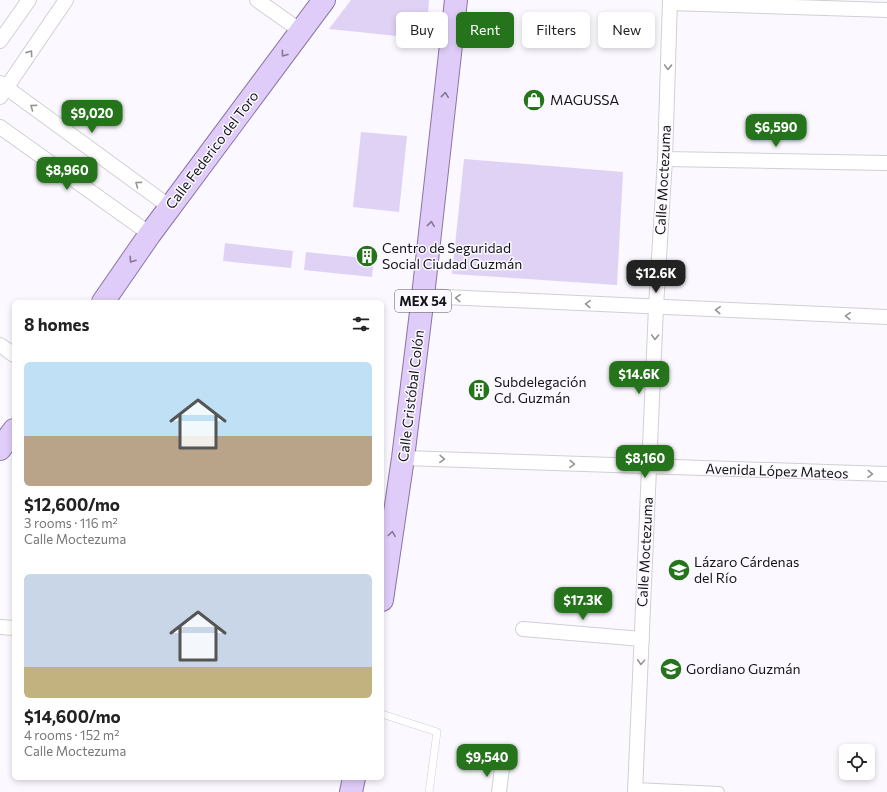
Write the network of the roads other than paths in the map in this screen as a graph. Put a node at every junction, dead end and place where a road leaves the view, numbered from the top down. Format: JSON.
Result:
{"nodes":[{"id":1,"x":29,"y":0,"type":"edge"},
{"id":2,"x":66,"y":0,"type":"edge"},
{"id":3,"x":257,"y":0,"type":"edge"},
{"id":4,"x":324,"y":0,"type":"edge"},
{"id":5,"x":456,"y":0,"type":"edge"},
{"id":6,"x":670,"y":1,"type":"edge"},
{"id":7,"x":887,"y":10,"type":"edge"},
{"id":8,"x":301,"y":31,"type":"junction"},
{"id":9,"x":0,"y":41,"type":"edge"},
{"id":10,"x":2,"y":89,"type":"edge"},
{"id":11,"x":0,"y":127,"type":"edge"},
{"id":12,"x":665,"y":159,"type":"junction"},
{"id":13,"x":887,"y":163,"type":"edge"},
{"id":14,"x":170,"y":207,"type":"junction"},
{"id":15,"x":150,"y":234,"type":"junction"},
{"id":16,"x":423,"y":296,"type":"junction"},
{"id":17,"x":104,"y":300,"type":"edge"},
{"id":18,"x":656,"y":307,"type":"junction"},
{"id":19,"x":887,"y":318,"type":"edge"},
{"id":20,"x":0,"y":345,"type":"edge"},
{"id":21,"x":12,"y":354,"type":"edge"},
{"id":22,"x":12,"y":433,"type":"edge"},
{"id":23,"x":0,"y":449,"type":"edge"},
{"id":24,"x":403,"y":458,"type":"junction"},
{"id":25,"x":649,"y":466,"type":"junction"},
{"id":26,"x":887,"y":474,"type":"edge"},
{"id":27,"x":384,"y":586,"type":"edge"},
{"id":28,"x":0,"y":627,"type":"edge"},
{"id":29,"x":12,"y":628,"type":"edge"},
{"id":30,"x":523,"y":629,"type":"dead end"},
{"id":31,"x":642,"y":639,"type":"junction"},
{"id":32,"x":384,"y":715,"type":"edge"},
{"id":33,"x":502,"y":768,"type":"dead end"},
{"id":34,"x":354,"y":780,"type":"edge"},
{"id":35,"x":635,"y":790,"type":"edge"},
{"id":36,"x":351,"y":792,"type":"edge"},
{"id":37,"x":429,"y":792,"type":"edge"},
{"id":38,"x":499,"y":792,"type":"edge"},
{"id":39,"x":719,"y":792,"type":"edge"}],
"edges":[{"from":1,"to":9,"type":"street"},
{"from":10,"to":2,"type":"street","one_way":true},
{"from":3,"to":8,"type":"street"},
{"from":4,"to":8,"type":"main road","name":"Calle Federico del Toro"},
{"from":16,"to":5,"type":"main road","name":"Calle Cristóbal Colón","number":"MEX 54","one_way":true},
{"from":6,"to":7,"type":"street"},
{"from":6,"to":12,"type":"street","name":"Calle Moctezuma","one_way":true},
{"from":8,"to":14,"type":"main road","name":"Calle Federico del Toro","one_way":true},
{"from":14,"to":10,"type":"street","one_way":true},
{"from":11,"to":15,"type":"street"},
{"from":12,"to":13,"type":"street"},
{"from":12,"to":18,"type":"street","name":"Calle Moctezuma"},
{"from":14,"to":15,"type":"main road","name":"Calle Federico del Toro"},
{"from":15,"to":17,"type":"main road","name":"Calle Federico del Toro","one_way":true},
{"from":18,"to":16,"type":"street","one_way":true},
{"from":16,"to":24,"type":"main road","name":"Calle Cristóbal Colón","number":"MEX 54"},
{"from":19,"to":18,"type":"street","one_way":true},
{"from":18,"to":25,"type":"street","name":"Calle Moctezuma","one_way":true},
{"from":20,"to":21,"type":"street"},
{"from":22,"to":23,"type":"main road"},
{"from":24,"to":25,"type":"street","name":"Avenida López Mateos","one_way":true},
{"from":27,"to":24,"type":"main road","name":"Calle Cristóbal Colón","number":"MEX 54","one_way":true},
{"from":25,"to":26,"type":"street","name":"Avenida López Mateos","one_way":true},
{"from":25,"to":31,"type":"street","name":"Calle Moctezuma"},
{"from":28,"to":29,"type":"street"},
{"from":30,"to":31,"type":"street"},
{"from":31,"to":35,"type":"street","name":"Calle Moctezuma","one_way":true},
{"from":32,"to":37,"type":"lane"},
{"from":33,"to":38,"type":"street"},
{"from":34,"to":36,"type":"main road"},
{"from":35,"to":39,"type":"street"}]}
